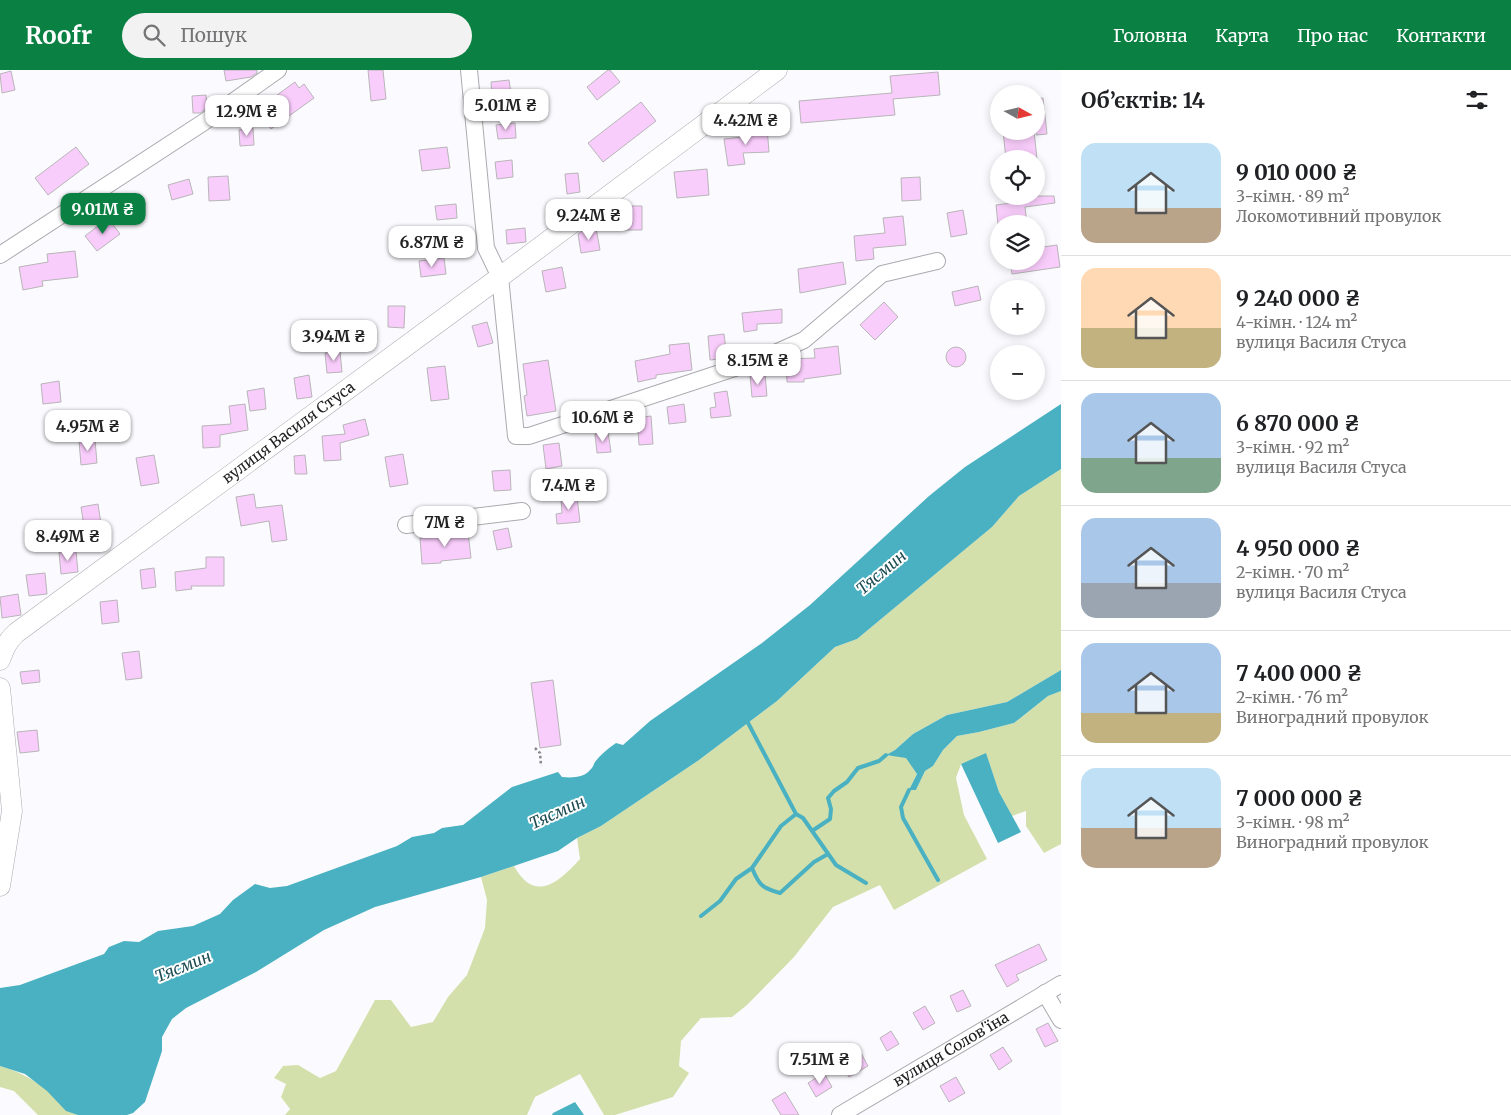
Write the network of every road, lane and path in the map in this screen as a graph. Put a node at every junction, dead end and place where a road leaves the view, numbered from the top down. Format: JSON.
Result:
{"nodes":[{"id":1,"x":278,"y":70,"type":"edge"},
{"id":2,"x":469,"y":70,"type":"edge"},
{"id":3,"x":777,"y":70,"type":"edge"},
{"id":4,"x":0,"y":255,"type":"edge"},
{"id":5,"x":937,"y":261,"type":"dead end"},
{"id":6,"x":500,"y":277,"type":"junction"},
{"id":7,"x":522,"y":511,"type":"dead end"},
{"id":8,"x":406,"y":525,"type":"dead end"},
{"id":9,"x":0,"y":660,"type":"edge"},
{"id":10,"x":0,"y":688,"type":"edge"},
{"id":11,"x":535,"y":748,"type":"dead end"},
{"id":12,"x":541,"y":766,"type":"dead end"},
{"id":13,"x":0,"y":886,"type":"edge"},
{"id":14,"x":1061,"y":984,"type":"edge"},
{"id":15,"x":1045,"y":993,"type":"junction"},
{"id":16,"x":1061,"y":1020,"type":"edge"},
{"id":17,"x":840,"y":1115,"type":"edge"}],
"edges":[{"from":1,"to":4,"type":"street"},
{"from":2,"to":6,"type":"street"},
{"from":3,"to":6,"type":"street","name":"вулиця Василя Стуса"},
{"from":5,"to":6,"type":"street"},
{"from":6,"to":9,"type":"street","name":"вулиця Василя Стуса"},
{"from":7,"to":8,"type":"street"},
{"from":10,"to":13,"type":"street"},
{"from":11,"to":12,"type":"path"},
{"from":14,"to":15,"type":"street","name":"вулиця Солов'їна"},
{"from":15,"to":16,"type":"street"},
{"from":15,"to":17,"type":"street","name":"вулиця Солов'їна"}]}
